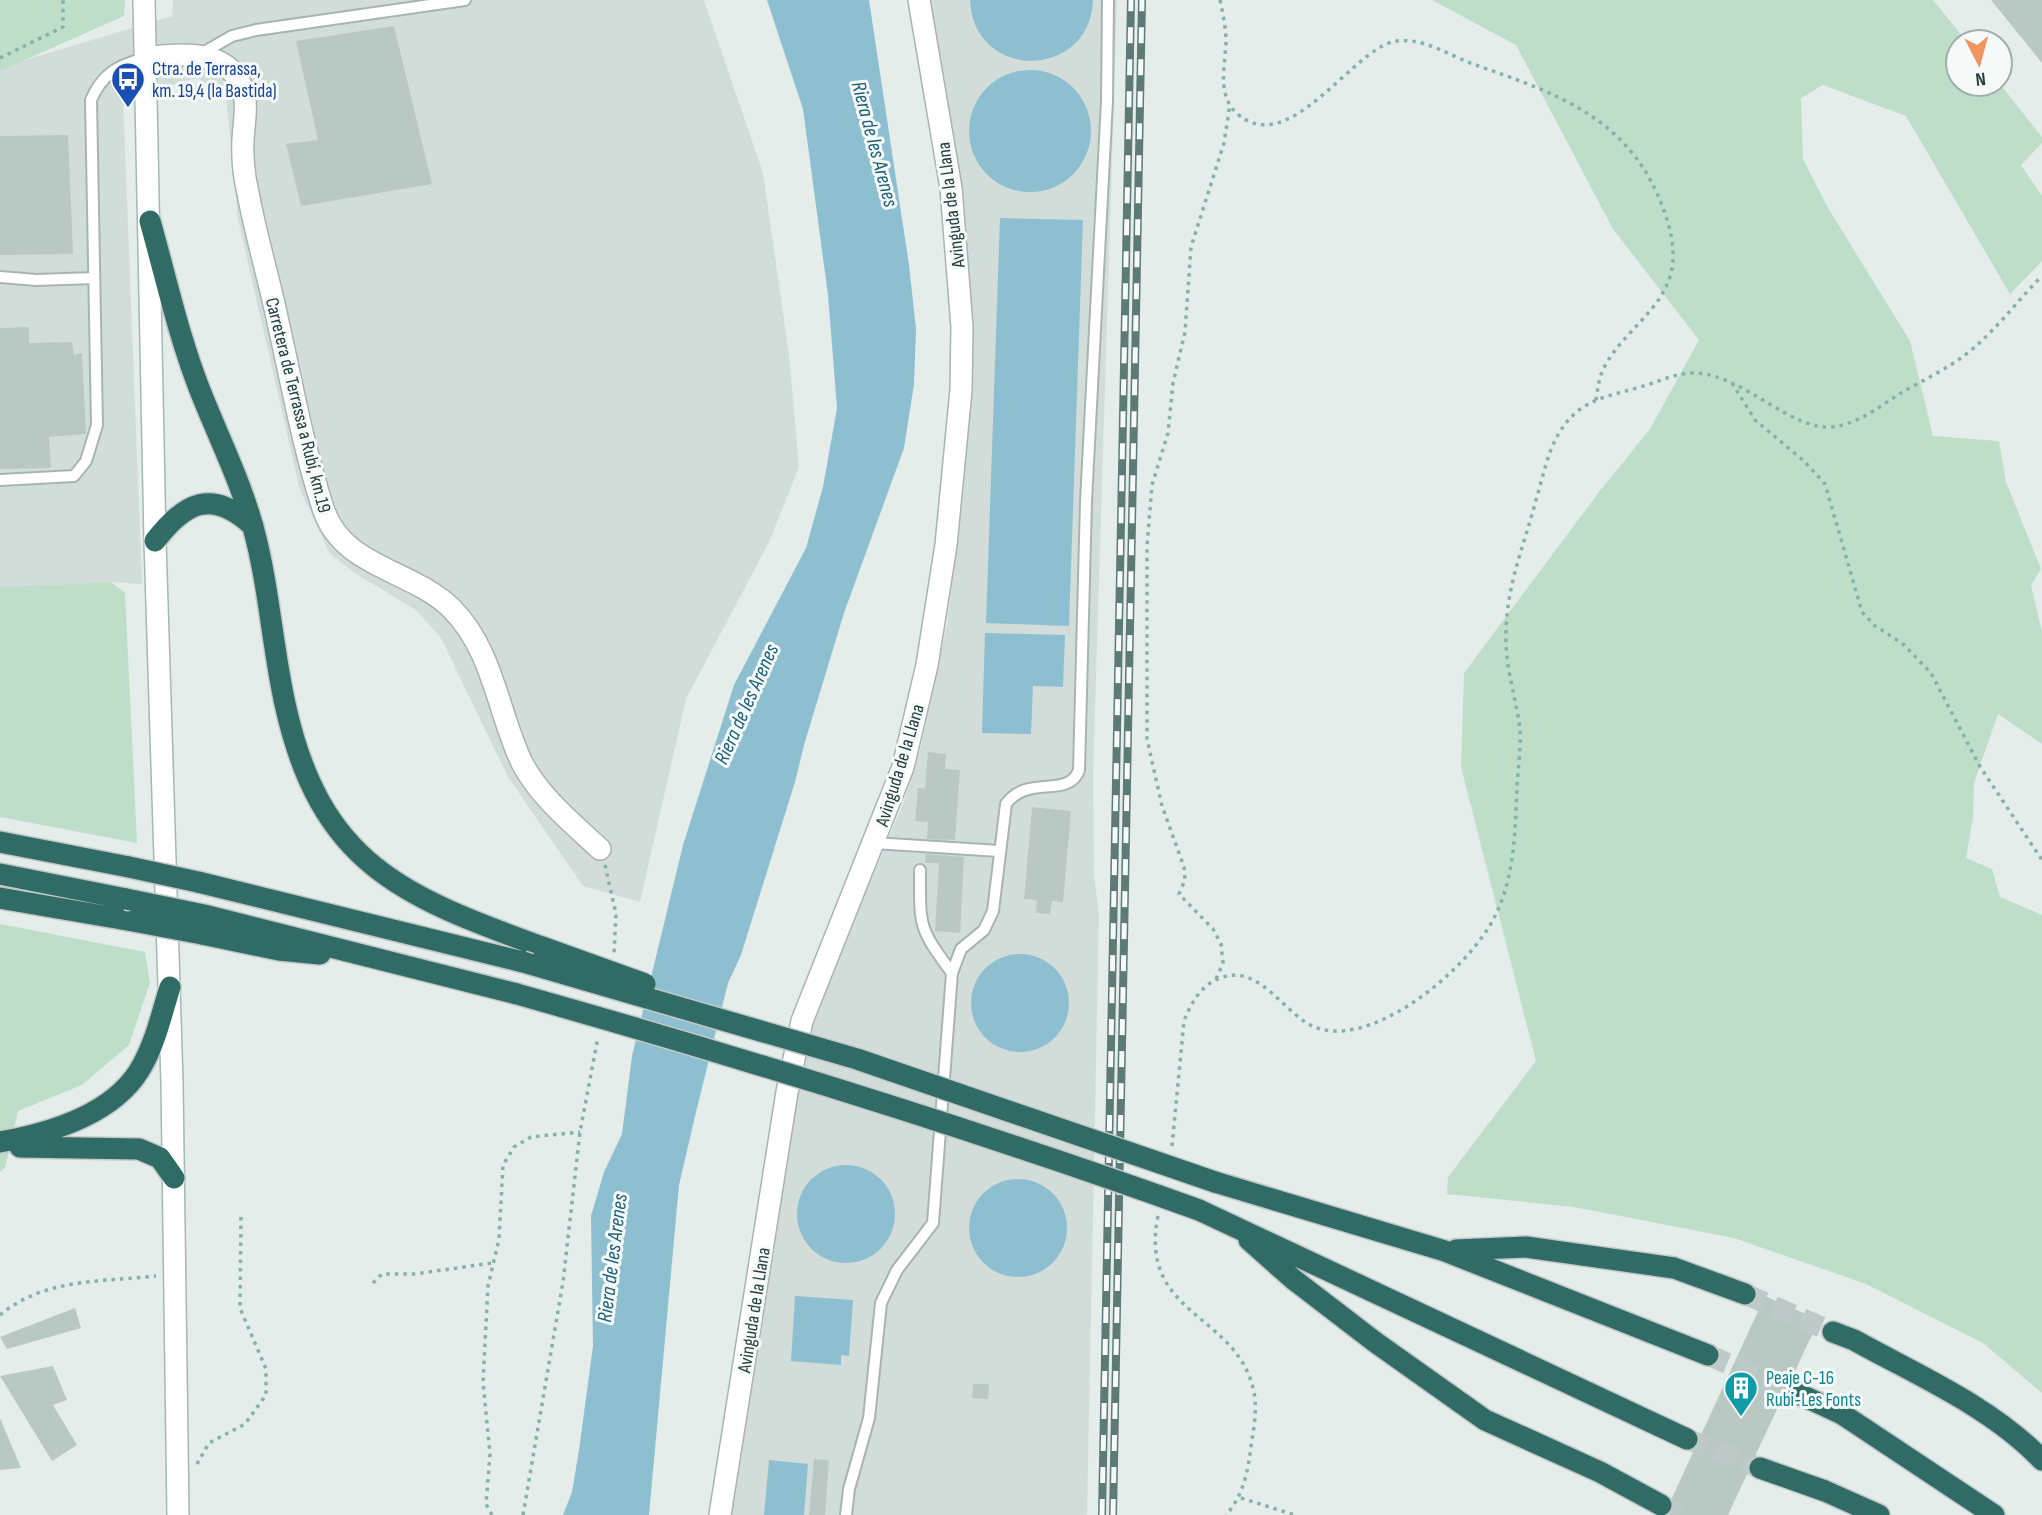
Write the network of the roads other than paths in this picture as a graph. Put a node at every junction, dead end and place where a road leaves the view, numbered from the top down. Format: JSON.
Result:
{"nodes":[{"id":1,"x":144,"y":0,"type":"edge"},
{"id":2,"x":465,"y":0,"type":"edge"},
{"id":3,"x":919,"y":0,"type":"edge"},
{"id":4,"x":1108,"y":0,"type":"edge"},
{"id":5,"x":197,"y":56,"type":"junction"},
{"id":6,"x":145,"y":58,"type":"junction"},
{"id":7,"x":150,"y":221,"type":"junction"},
{"id":8,"x":0,"y":277,"type":"edge"},
{"id":9,"x":94,"y":278,"type":"junction"},
{"id":10,"x":0,"y":480,"type":"edge"},
{"id":11,"x":253,"y":526,"type":"junction"},
{"id":12,"x":155,"y":541,"type":"junction"},
{"id":13,"x":0,"y":842,"type":"edge"},
{"id":14,"x":874,"y":843,"type":"junction"},
{"id":15,"x":600,"y":849,"type":"road end"},
{"id":16,"x":999,"y":851,"type":"junction"},
{"id":17,"x":920,"y":870,"type":"dead end"},
{"id":18,"x":0,"y":873,"type":"edge"},
{"id":19,"x":0,"y":898,"type":"edge"},
{"id":20,"x":203,"y":924,"type":"junction"},
{"id":21,"x":952,"y":973,"type":"junction"},
{"id":22,"x":170,"y":987,"type":"junction"},
{"id":23,"x":716,"y":1017,"type":"junction"},
{"id":24,"x":0,"y":1144,"type":"edge"},
{"id":25,"x":174,"y":1178,"type":"junction"},
{"id":26,"x":1229,"y":1223,"type":"junction"},
{"id":27,"x":1446,"y":1251,"type":"junction"},
{"id":28,"x":1745,"y":1294,"type":"tunnel mouth"},
{"id":29,"x":1833,"y":1332,"type":"tunnel mouth"},
{"id":30,"x":1708,"y":1354,"type":"tunnel mouth"},
{"id":31,"x":1799,"y":1394,"type":"tunnel mouth"},
{"id":32,"x":1687,"y":1439,"type":"tunnel mouth"},
{"id":33,"x":2042,"y":1460,"type":"edge"},
{"id":34,"x":1760,"y":1468,"type":"tunnel mouth"},
{"id":35,"x":1661,"y":1505,"type":"tunnel mouth"},
{"id":36,"x":178,"y":1506,"type":"edge"},
{"id":37,"x":720,"y":1515,"type":"edge"},
{"id":38,"x":846,"y":1515,"type":"edge"},
{"id":39,"x":1880,"y":1515,"type":"edge"},
{"id":40,"x":1994,"y":1515,"type":"edge"}],
"edges":[{"from":1,"to":6,"type":"street"},
{"from":2,"to":5,"type":"lane"},
{"from":3,"to":14,"type":"street","name":"Avinguda de la Llana"},
{"from":4,"to":16,"type":"lane"},
{"from":5,"to":6,"type":"street","name":"Carretera de Terrassa a Rubí, km.19"},
{"from":5,"to":15,"type":"street","name":"Carretera de Terrassa a Rubí, km.19"},
{"from":6,"to":7,"type":"street"},
{"from":6,"to":9,"type":"lane"},
{"from":7,"to":11,"type":"highway"},
{"from":7,"to":12,"type":"street"},
{"from":8,"to":9,"type":"lane"},
{"from":9,"to":10,"type":"lane"},
{"from":11,"to":12,"type":"highway"},
{"from":11,"to":23,"type":"highway","bridge":true},
{"from":12,"to":22,"type":"street"},
{"from":13,"to":23,"type":"highway","bridge":true},
{"from":14,"to":16,"type":"lane"},
{"from":14,"to":37,"type":"street","name":"Avinguda de la Llana"},
{"from":16,"to":21,"type":"lane"},
{"from":17,"to":21,"type":"lane"},
{"from":18,"to":20,"type":"highway","bridge":true},
{"from":19,"to":20,"type":"highway","bridge":true},
{"from":20,"to":26,"type":"highway","bridge":true},
{"from":21,"to":38,"type":"lane"},
{"from":22,"to":24,"type":"highway"},
{"from":22,"to":25,"type":"street"},
{"from":23,"to":27,"type":"highway","bridge":true},
{"from":24,"to":25,"type":"highway"},
{"from":25,"to":36,"type":"street"},
{"from":26,"to":32,"type":"highway"},
{"from":26,"to":35,"type":"highway"},
{"from":27,"to":28,"type":"highway"},
{"from":27,"to":30,"type":"highway"},
{"from":29,"to":33,"type":"highway"},
{"from":31,"to":40,"type":"highway"},
{"from":34,"to":39,"type":"highway"}]}
